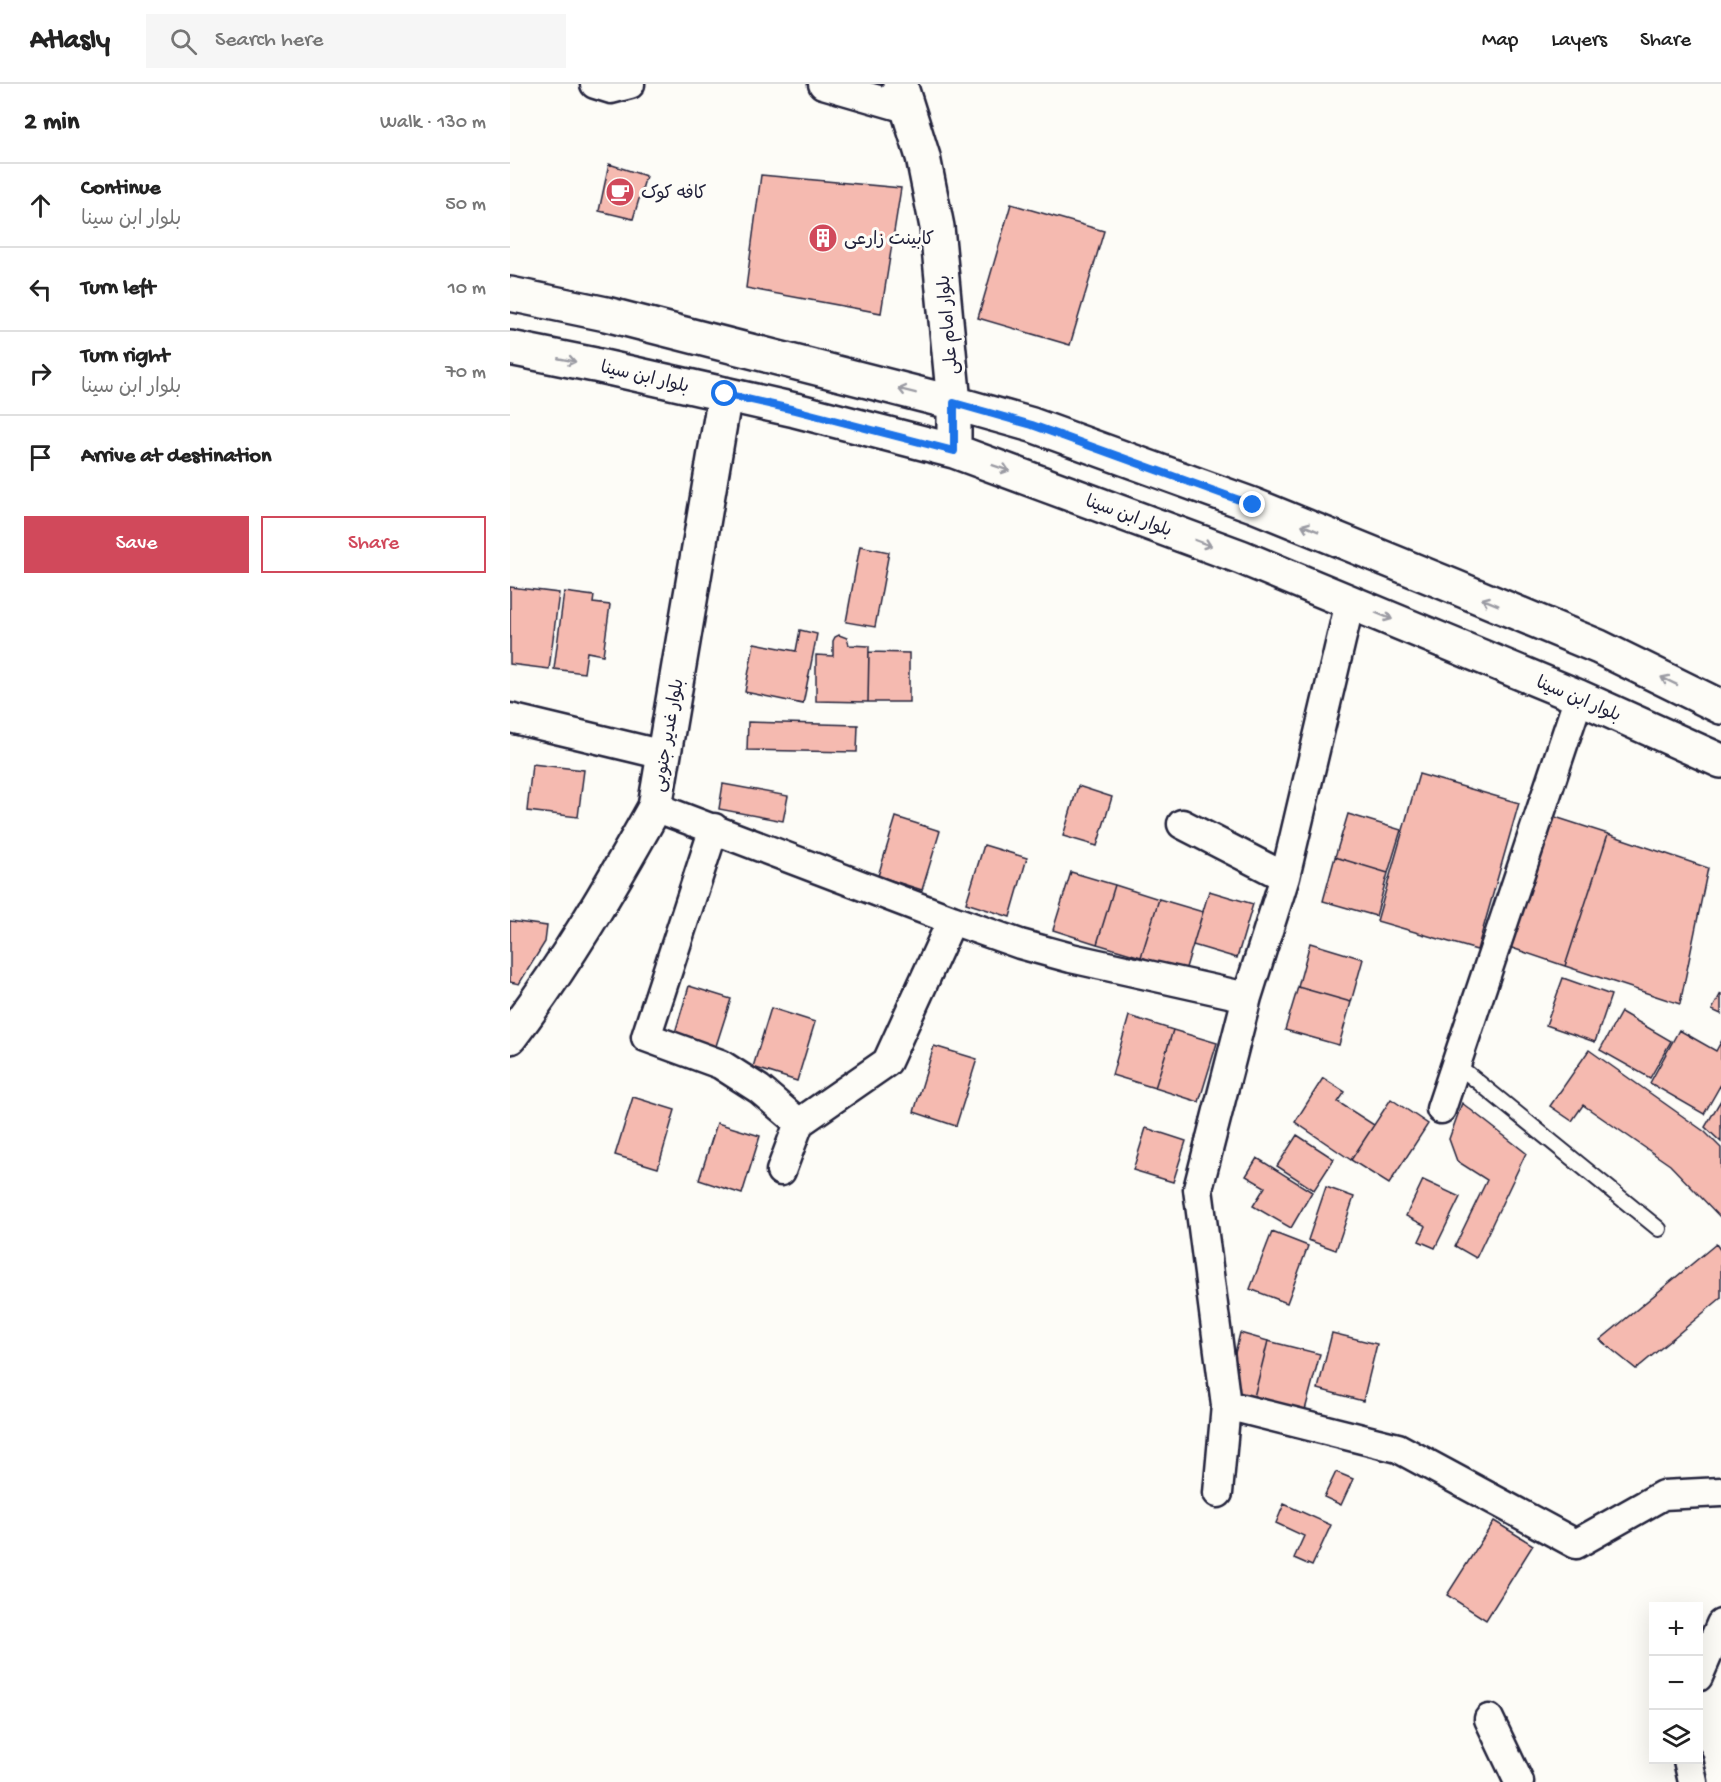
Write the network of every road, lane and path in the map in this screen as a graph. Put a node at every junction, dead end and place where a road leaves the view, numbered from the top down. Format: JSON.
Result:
{"nodes":[{"id":1,"x":594,"y":84,"type":"edge"},
{"id":2,"x":630,"y":84,"type":"edge"},
{"id":3,"x":822,"y":84,"type":"edge"},
{"id":4,"x":907,"y":92,"type":"edge"},
{"id":5,"x":510,"y":294,"type":"edge"},
{"id":6,"x":510,"y":348,"type":"edge"},
{"id":7,"x":725,"y":394,"type":"junction"},
{"id":8,"x":954,"y":403,"type":"junction"},
{"id":9,"x":954,"y":451,"type":"junction"},
{"id":10,"x":1350,"y":602,"type":"junction"},
{"id":11,"x":1579,"y":697,"type":"junction"},
{"id":12,"x":1721,"y":707,"type":"edge"},
{"id":13,"x":510,"y":717,"type":"edge"},
{"id":14,"x":664,"y":755,"type":"junction"},
{"id":15,"x":1721,"y":761,"type":"edge"},
{"id":16,"x":655,"y":807,"type":"junction"},
{"id":17,"x":1182,"y":824,"type":"dead end"},
{"id":18,"x":714,"y":828,"type":"junction"},
{"id":19,"x":1285,"y":876,"type":"junction"},
{"id":20,"x":952,"y":920,"type":"junction"},
{"id":21,"x":1247,"y":997,"type":"junction"},
{"id":22,"x":510,"y":1038,"type":"edge"},
{"id":23,"x":1456,"y":1064,"type":"junction"},
{"id":24,"x":1441,"y":1109,"type":"dead end"},
{"id":25,"x":799,"y":1123,"type":"junction"},
{"id":26,"x":781,"y":1171,"type":"dead end"},
{"id":27,"x":1659,"y":1229,"type":"dead end"},
{"id":28,"x":1226,"y":1405,"type":"junction"},
{"id":29,"x":1721,"y":1492,"type":"edge"},
{"id":30,"x":1218,"y":1493,"type":"dead end"},
{"id":31,"x":1721,"y":1624,"type":"edge"},
{"id":32,"x":1703,"y":1665,"type":"edge"},
{"id":33,"x":1489,"y":1719,"type":"dead end"},
{"id":34,"x":1689,"y":1764,"type":"edge"},
{"id":35,"x":1519,"y":1782,"type":"edge"},
{"id":36,"x":1693,"y":1782,"type":"edge"}],
"edges":[{"from":1,"to":2,"type":"street"},
{"from":3,"to":4,"type":"street"},
{"from":4,"to":8,"type":"main road","name":"بلوار امام علی"},
{"from":8,"to":5,"type":"main road","one_way":true},
{"from":6,"to":7,"type":"main road","name":"بلوار ابن سینا","one_way":true},
{"from":7,"to":9,"type":"main road","name":"بلوار ابن سینا"},
{"from":7,"to":14,"type":"main road","name":"بلوار غدیر جنوبی"},
{"from":8,"to":9,"type":"main road","name":"بلوار امام علی"},
{"from":12,"to":8,"type":"main road","one_way":true},
{"from":9,"to":10,"type":"main road","name":"بلوار ابن سینا","one_way":true},
{"from":10,"to":11,"type":"main road","name":"بلوار ابن سینا","one_way":true},
{"from":10,"to":19,"type":"street"},
{"from":11,"to":15,"type":"main road","name":"بلوار ابن سینا"},
{"from":11,"to":23,"type":"street"},
{"from":13,"to":14,"type":"street"},
{"from":14,"to":16,"type":"main road","name":"بلوار غدیر جنوبی"},
{"from":16,"to":18,"type":"street"},
{"from":16,"to":22,"type":"main road","name":"بلوار غدیر جنوبی"},
{"from":17,"to":19,"type":"street"},
{"from":18,"to":20,"type":"street"},
{"from":18,"to":25,"type":"street"},
{"from":19,"to":21,"type":"street"},
{"from":20,"to":21,"type":"street"},
{"from":20,"to":25,"type":"street"},
{"from":21,"to":28,"type":"street"},
{"from":23,"to":24,"type":"street"},
{"from":23,"to":27,"type":"lane"},
{"from":25,"to":26,"type":"street"},
{"from":28,"to":29,"type":"street"},
{"from":28,"to":30,"type":"street"},
{"from":31,"to":32,"type":"street"},
{"from":33,"to":35,"type":"street"},
{"from":34,"to":36,"type":"street"}]}
